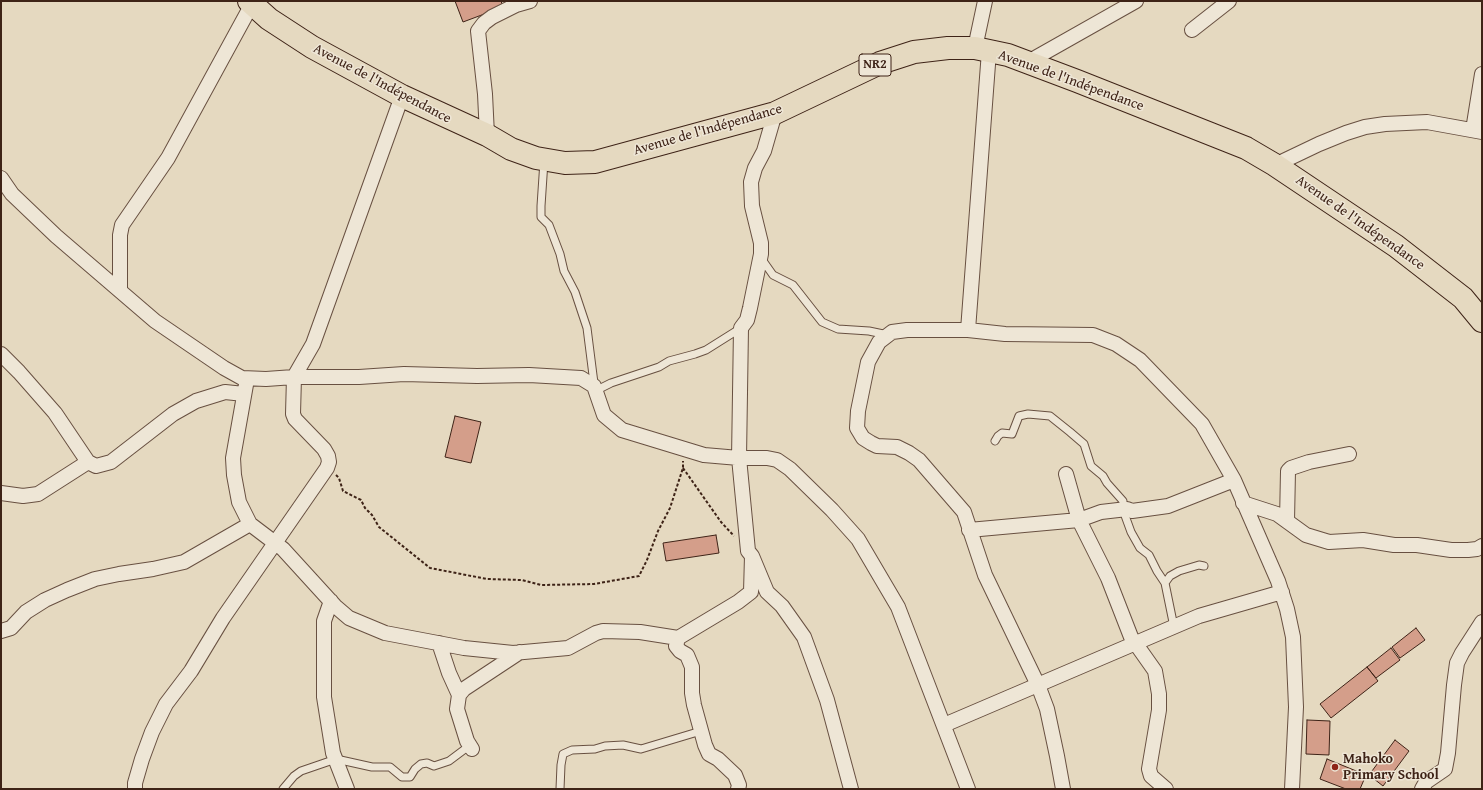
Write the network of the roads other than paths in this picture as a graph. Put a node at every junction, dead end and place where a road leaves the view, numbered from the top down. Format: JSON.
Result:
{"nodes":[{"id":1,"x":530,"y":1,"type":"edge"},
{"id":2,"x":985,"y":1,"type":"edge"},
{"id":3,"x":1136,"y":1,"type":"edge"},
{"id":4,"x":1228,"y":1,"type":"edge"},
{"id":5,"x":251,"y":2,"type":"edge"},
{"id":6,"x":1192,"y":30,"type":"dead end"},
{"id":7,"x":982,"y":50,"type":"junction"},
{"id":8,"x":1028,"y":62,"type":"junction"},
{"id":9,"x":1482,"y":74,"type":"edge"},
{"id":10,"x":402,"y":96,"type":"junction"},
{"id":11,"x":775,"y":114,"type":"junction"},
{"id":12,"x":1477,"y":131,"type":"edge"},
{"id":13,"x":487,"y":135,"type":"junction"},
{"id":14,"x":544,"y":159,"type":"junction"},
{"id":15,"x":1275,"y":165,"type":"junction"},
{"id":16,"x":1,"y":178,"type":"edge"},
{"id":17,"x":761,"y":258,"type":"junction"},
{"id":18,"x":120,"y":290,"type":"junction"},
{"id":19,"x":1482,"y":321,"type":"edge"},
{"id":20,"x":741,"y":328,"type":"junction"},
{"id":21,"x":968,"y":330,"type":"junction"},
{"id":22,"x":888,"y":335,"type":"junction"},
{"id":23,"x":1,"y":354,"type":"edge"},
{"id":24,"x":294,"y":377,"type":"junction"},
{"id":25,"x":246,"y":379,"type":"junction"},
{"id":26,"x":595,"y":391,"type":"junction"},
{"id":27,"x":244,"y":394,"type":"junction"},
{"id":28,"x":995,"y":441,"type":"dead end"},
{"id":29,"x":1350,"y":454,"type":"dead end"},
{"id":30,"x":739,"y":458,"type":"junction"},
{"id":31,"x":88,"y":462,"type":"junction"},
{"id":32,"x":1066,"y":474,"type":"dead end"},
{"id":33,"x":1234,"y":480,"type":"junction"},
{"id":34,"x":1,"y":493,"type":"edge"},
{"id":35,"x":1243,"y":503,"type":"junction"},
{"id":36,"x":1123,"y":510,"type":"junction"},
{"id":37,"x":1079,"y":520,"type":"junction"},
{"id":38,"x":1287,"y":520,"type":"junction"},
{"id":39,"x":250,"y":524,"type":"junction"},
{"id":40,"x":970,"y":530,"type":"junction"},
{"id":41,"x":275,"y":544,"type":"junction"},
{"id":42,"x":1482,"y":546,"type":"edge"},
{"id":43,"x":750,"y":554,"type":"junction"},
{"id":44,"x":1204,"y":566,"type":"dead end"},
{"id":45,"x":1165,"y":583,"type":"junction"},
{"id":46,"x":1282,"y":592,"type":"junction"},
{"id":47,"x":748,"y":594,"type":"junction"},
{"id":48,"x":773,"y":598,"type":"junction"},
{"id":49,"x":331,"y":601,"type":"junction"},
{"id":50,"x":1482,"y":622,"type":"edge"},
{"id":51,"x":1174,"y":627,"type":"junction"},
{"id":52,"x":1,"y":631,"type":"edge"},
{"id":53,"x":678,"y":638,"type":"junction"},
{"id":54,"x":439,"y":643,"type":"junction"},
{"id":55,"x":1135,"y":644,"type":"junction"},
{"id":56,"x":521,"y":652,"type":"junction"},
{"id":57,"x":1038,"y":685,"type":"junction"},
{"id":58,"x":459,"y":695,"type":"junction"},
{"id":59,"x":944,"y":725,"type":"junction"},
{"id":60,"x":701,"y":731,"type":"junction"},
{"id":61,"x":472,"y":749,"type":"joint"},
{"id":62,"x":336,"y":760,"type":"junction"},
{"id":63,"x":135,"y":789,"type":"edge"},
{"id":64,"x":283,"y":789,"type":"edge"},
{"id":65,"x":347,"y":789,"type":"edge"},
{"id":66,"x":560,"y":789,"type":"edge"},
{"id":67,"x":738,"y":789,"type":"edge"},
{"id":68,"x":851,"y":789,"type":"edge"},
{"id":69,"x":968,"y":789,"type":"edge"},
{"id":70,"x":1063,"y":789,"type":"edge"},
{"id":71,"x":1166,"y":789,"type":"edge"},
{"id":72,"x":1292,"y":789,"type":"edge"},
{"id":73,"x":1422,"y":789,"type":"edge"}],
"edges":[{"from":1,"to":13,"type":"street"},
{"from":2,"to":7,"type":"street"},
{"from":3,"to":8,"type":"street"},
{"from":4,"to":6,"type":"street"},
{"from":5,"to":10,"type":"highway","name":"Avenue de l'Indépendance","number":"NR2"},
{"from":5,"to":18,"type":"street"},
{"from":7,"to":8,"type":"highway","name":"Avenue de l'Indépendance","number":"NR2"},
{"from":7,"to":11,"type":"highway","name":"Avenue de l'Indépendance","number":"NR2"},
{"from":7,"to":21,"type":"street"},
{"from":8,"to":15,"type":"highway","name":"Avenue de l'Indépendance","number":"NR2"},
{"from":9,"to":12,"type":"street"},
{"from":10,"to":13,"type":"highway","name":"Avenue de l'Indépendance","number":"NR2"},
{"from":10,"to":24,"type":"street"},
{"from":11,"to":14,"type":"highway","name":"Avenue de l'Indépendance","number":"NR2"},
{"from":11,"to":17,"type":"street"},
{"from":12,"to":15,"type":"street"},
{"from":13,"to":14,"type":"highway","name":"Avenue de l'Indépendance","number":"NR2"},
{"from":14,"to":26,"type":"lane"},
{"from":15,"to":19,"type":"highway","name":"Avenue de l'Indépendance","number":"NR2"},
{"from":16,"to":18,"type":"street"},
{"from":17,"to":20,"type":"street"},
{"from":17,"to":22,"type":"lane"},
{"from":18,"to":25,"type":"street"},
{"from":20,"to":26,"type":"lane"},
{"from":20,"to":30,"type":"street"},
{"from":21,"to":22,"type":"street"},
{"from":21,"to":33,"type":"street"},
{"from":22,"to":40,"type":"street"},
{"from":23,"to":31,"type":"street"},
{"from":24,"to":25,"type":"street"},
{"from":24,"to":26,"type":"street"},
{"from":24,"to":41,"type":"street"},
{"from":25,"to":27,"type":"street"},
{"from":26,"to":30,"type":"street"},
{"from":27,"to":31,"type":"street"},
{"from":27,"to":39,"type":"street"},
{"from":28,"to":36,"type":"lane"},
{"from":29,"to":38,"type":"street"},
{"from":30,"to":43,"type":"street"},
{"from":30,"to":59,"type":"street"},
{"from":31,"to":34,"type":"street"},
{"from":32,"to":37,"type":"street"},
{"from":33,"to":35,"type":"street"},
{"from":33,"to":36,"type":"street"},
{"from":35,"to":38,"type":"street"},
{"from":35,"to":46,"type":"street"},
{"from":36,"to":37,"type":"street"},
{"from":36,"to":45,"type":"lane"},
{"from":37,"to":40,"type":"street"},
{"from":37,"to":55,"type":"street"},
{"from":38,"to":42,"type":"street"},
{"from":39,"to":41,"type":"street"},
{"from":39,"to":52,"type":"street"},
{"from":40,"to":57,"type":"street"},
{"from":41,"to":49,"type":"street"},
{"from":41,"to":63,"type":"street"},
{"from":43,"to":47,"type":"street"},
{"from":43,"to":48,"type":"street"},
{"from":44,"to":45,"type":"lane"},
{"from":45,"to":51,"type":"lane"},
{"from":46,"to":51,"type":"street"},
{"from":46,"to":72,"type":"street"},
{"from":47,"to":48,"type":"street"},
{"from":47,"to":53,"type":"street"},
{"from":48,"to":68,"type":"street"},
{"from":49,"to":54,"type":"street"},
{"from":49,"to":62,"type":"street"},
{"from":50,"to":73,"type":"street"},
{"from":51,"to":55,"type":"street"},
{"from":53,"to":56,"type":"street"},
{"from":53,"to":60,"type":"street"},
{"from":54,"to":56,"type":"street"},
{"from":54,"to":58,"type":"street"},
{"from":55,"to":57,"type":"street"},
{"from":55,"to":71,"type":"street"},
{"from":56,"to":58,"type":"street"},
{"from":57,"to":59,"type":"street"},
{"from":57,"to":70,"type":"street"},
{"from":58,"to":61,"type":"street"},
{"from":59,"to":69,"type":"street"},
{"from":60,"to":66,"type":"lane"},
{"from":60,"to":67,"type":"street"},
{"from":61,"to":62,"type":"lane"},
{"from":62,"to":64,"type":"lane"},
{"from":62,"to":65,"type":"street"}]}
